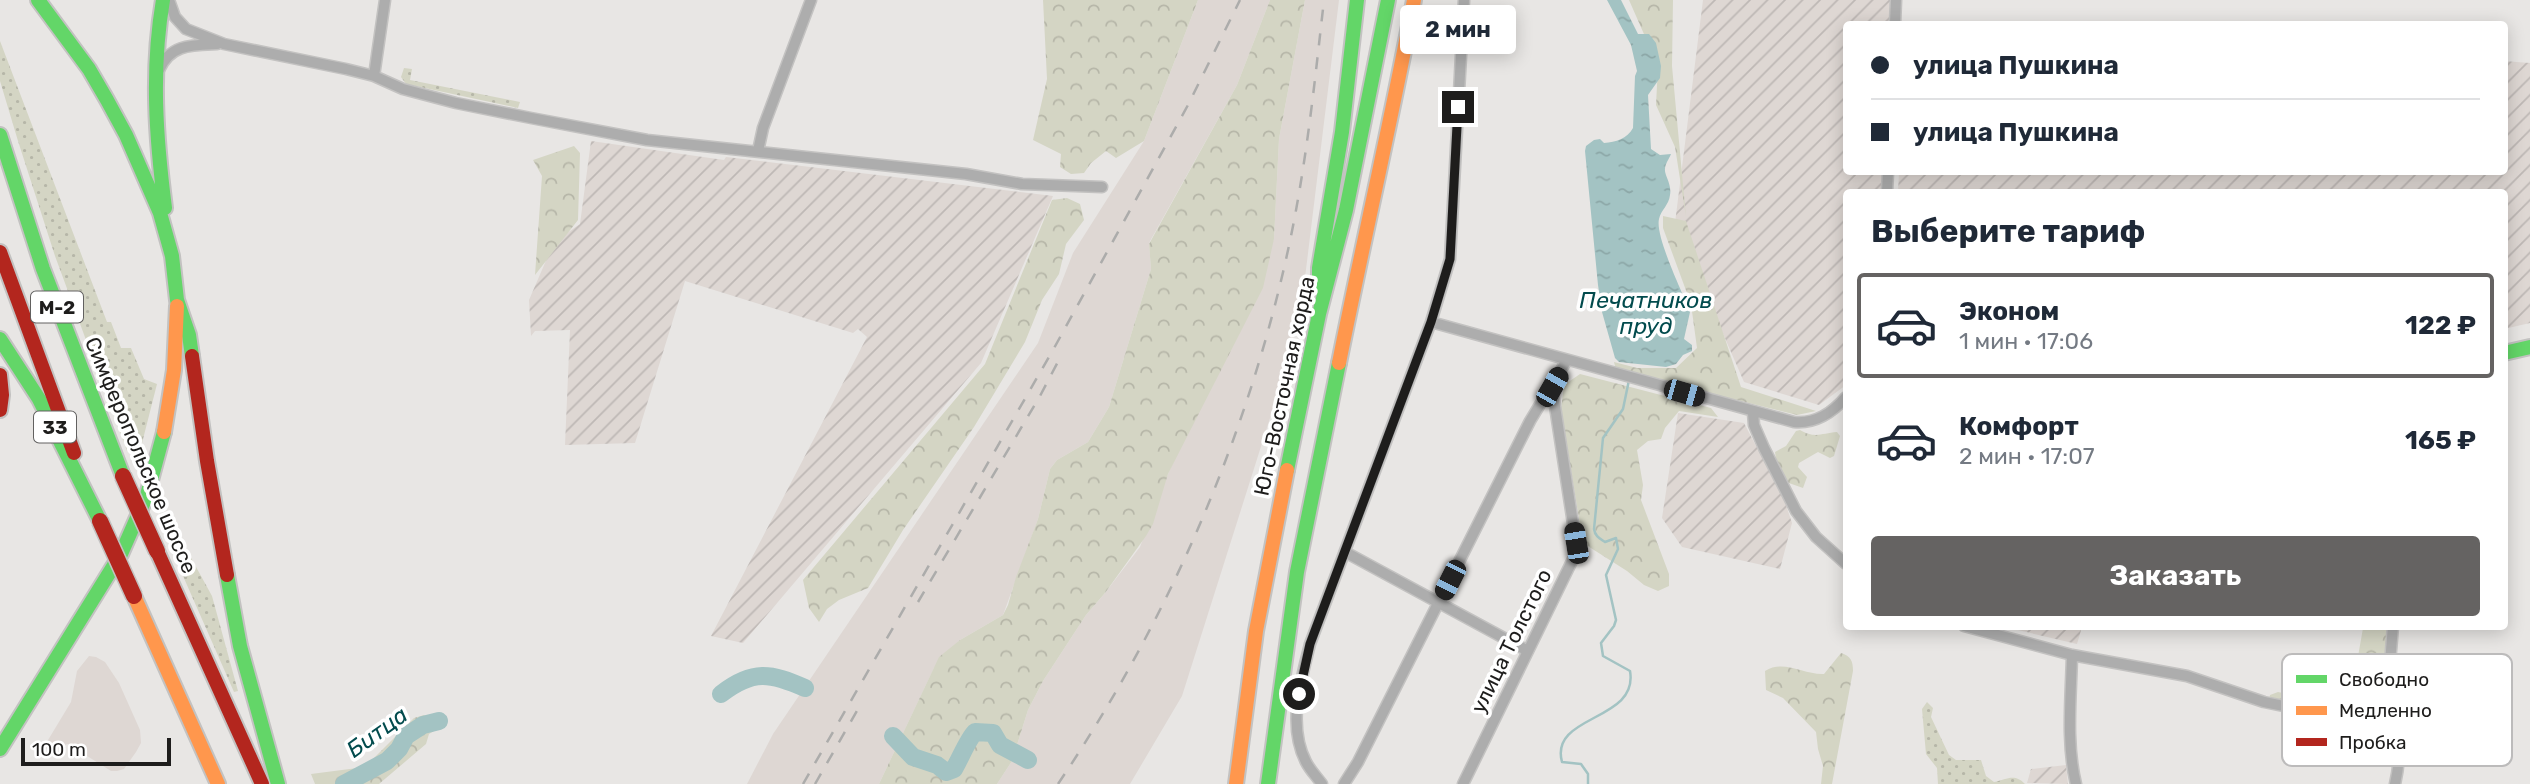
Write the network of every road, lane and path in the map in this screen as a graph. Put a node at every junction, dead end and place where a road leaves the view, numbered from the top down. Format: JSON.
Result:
{"nodes":[{"id":1,"x":38,"y":0,"type":"edge"},
{"id":2,"x":163,"y":0,"type":"edge"},
{"id":3,"x":169,"y":0,"type":"edge"},
{"id":4,"x":386,"y":0,"type":"edge"},
{"id":5,"x":811,"y":0,"type":"edge"},
{"id":6,"x":1357,"y":0,"type":"edge"},
{"id":7,"x":1388,"y":0,"type":"edge"},
{"id":8,"x":1414,"y":0,"type":"edge"},
{"id":9,"x":1464,"y":0,"type":"edge"},
{"id":10,"x":1896,"y":0,"type":"edge"},
{"id":11,"x":1895,"y":21,"type":"edge"},
{"id":12,"x":224,"y":44,"type":"junction"},
{"id":13,"x":374,"y":76,"type":"junction"},
{"id":14,"x":154,"y":84,"type":"junction"},
{"id":15,"x":0,"y":135,"type":"edge"},
{"id":16,"x":758,"y":151,"type":"junction"},
{"id":17,"x":1102,"y":187,"type":"dead end"},
{"id":18,"x":0,"y":252,"type":"edge"},
{"id":19,"x":172,"y":256,"type":"junction"},
{"id":20,"x":177,"y":300,"type":"junction"},
{"id":21,"x":1319,"y":314,"type":"junction"},
{"id":22,"x":1431,"y":322,"type":"junction"},
{"id":23,"x":0,"y":338,"type":"edge"},
{"id":24,"x":2530,"y":347,"type":"edge"},
{"id":25,"x":2508,"y":352,"type":"edge"},
{"id":26,"x":1567,"y":360,"type":"junction"},
{"id":27,"x":0,"y":375,"type":"edge"},
{"id":28,"x":1552,"y":387,"type":"junction"},
{"id":29,"x":1843,"y":400,"type":"edge"},
{"id":30,"x":0,"y":410,"type":"edge"},
{"id":31,"x":1753,"y":413,"type":"junction"},
{"id":32,"x":100,"y":521,"type":"junction"},
{"id":33,"x":1345,"y":552,"type":"junction"},
{"id":34,"x":1843,"y":561,"type":"edge"},
{"id":35,"x":1438,"y":603,"type":"junction"},
{"id":36,"x":1979,"y":630,"type":"edge"},
{"id":37,"x":2393,"y":630,"type":"edge"},
{"id":38,"x":1528,"y":651,"type":"junction"},
{"id":39,"x":2391,"y":654,"type":"edge"},
{"id":40,"x":2072,"y":655,"type":"junction"},
{"id":41,"x":2282,"y":706,"type":"edge"},
{"id":42,"x":0,"y":749,"type":"edge"},
{"id":43,"x":2397,"y":766,"type":"edge"},
{"id":44,"x":218,"y":784,"type":"edge"},
{"id":45,"x":262,"y":784,"type":"edge"},
{"id":46,"x":278,"y":784,"type":"edge"},
{"id":47,"x":1236,"y":784,"type":"edge"},
{"id":48,"x":1268,"y":784,"type":"edge"},
{"id":49,"x":1322,"y":784,"type":"edge"},
{"id":50,"x":1344,"y":784,"type":"edge"},
{"id":51,"x":1463,"y":784,"type":"edge"},
{"id":52,"x":2076,"y":784,"type":"edge"},
{"id":53,"x":2395,"y":784,"type":"edge"}],
"edges":[{"from":1,"to":19,"type":"main road"},
{"from":2,"to":14,"type":"main road"},
{"from":3,"to":12,"type":"street"},
{"from":4,"to":13,"type":"street"},
{"from":5,"to":16,"type":"street"},
{"from":6,"to":21,"type":"main road"},
{"from":7,"to":21,"type":"main road","name":"Юго-Восточная хорда"},
{"from":8,"to":48,"type":"main road"},
{"from":9,"to":22,"type":"street"},
{"from":10,"to":11,"type":"street"},
{"from":12,"to":13,"type":"street"},
{"from":12,"to":14,"type":"street"},
{"from":13,"to":16,"type":"street"},
{"from":14,"to":19,"type":"main road"},
{"from":15,"to":45,"type":"main road","name":"Симферопольское шоссе","number":"М-2","bridge":true},
{"from":16,"to":17,"type":"street"},
{"from":18,"to":32,"type":"main road","number":"М-2"},
{"from":19,"to":20,"type":"main road"},
{"from":20,"to":42,"type":"main road"},
{"from":20,"to":46,"type":"main road"},
{"from":21,"to":47,"type":"main road","name":"Юго-Восточная хорда"},
{"from":22,"to":26,"type":"street"},
{"from":22,"to":33,"type":"street"},
{"from":23,"to":32,"type":"main road","number":"33"},
{"from":24,"to":25,"type":"main road"},
{"from":26,"to":28,"type":"street"},
{"from":26,"to":31,"type":"street"},
{"from":27,"to":30,"type":"main road"},
{"from":28,"to":35,"type":"street"},
{"from":28,"to":38,"type":"street","name":"улица Толстого"},
{"from":29,"to":31,"type":"street"},
{"from":31,"to":34,"type":"street"},
{"from":32,"to":44,"type":"main road","number":"М-2","bridge":true},
{"from":33,"to":35,"type":"street"},
{"from":33,"to":49,"type":"street"},
{"from":35,"to":38,"type":"street"},
{"from":35,"to":50,"type":"street"},
{"from":36,"to":40,"type":"street"},
{"from":37,"to":39,"type":"street"},
{"from":38,"to":51,"type":"street","name":"улица Толстого"},
{"from":40,"to":41,"type":"street"},
{"from":40,"to":52,"type":"street"},
{"from":43,"to":53,"type":"street"}]}
